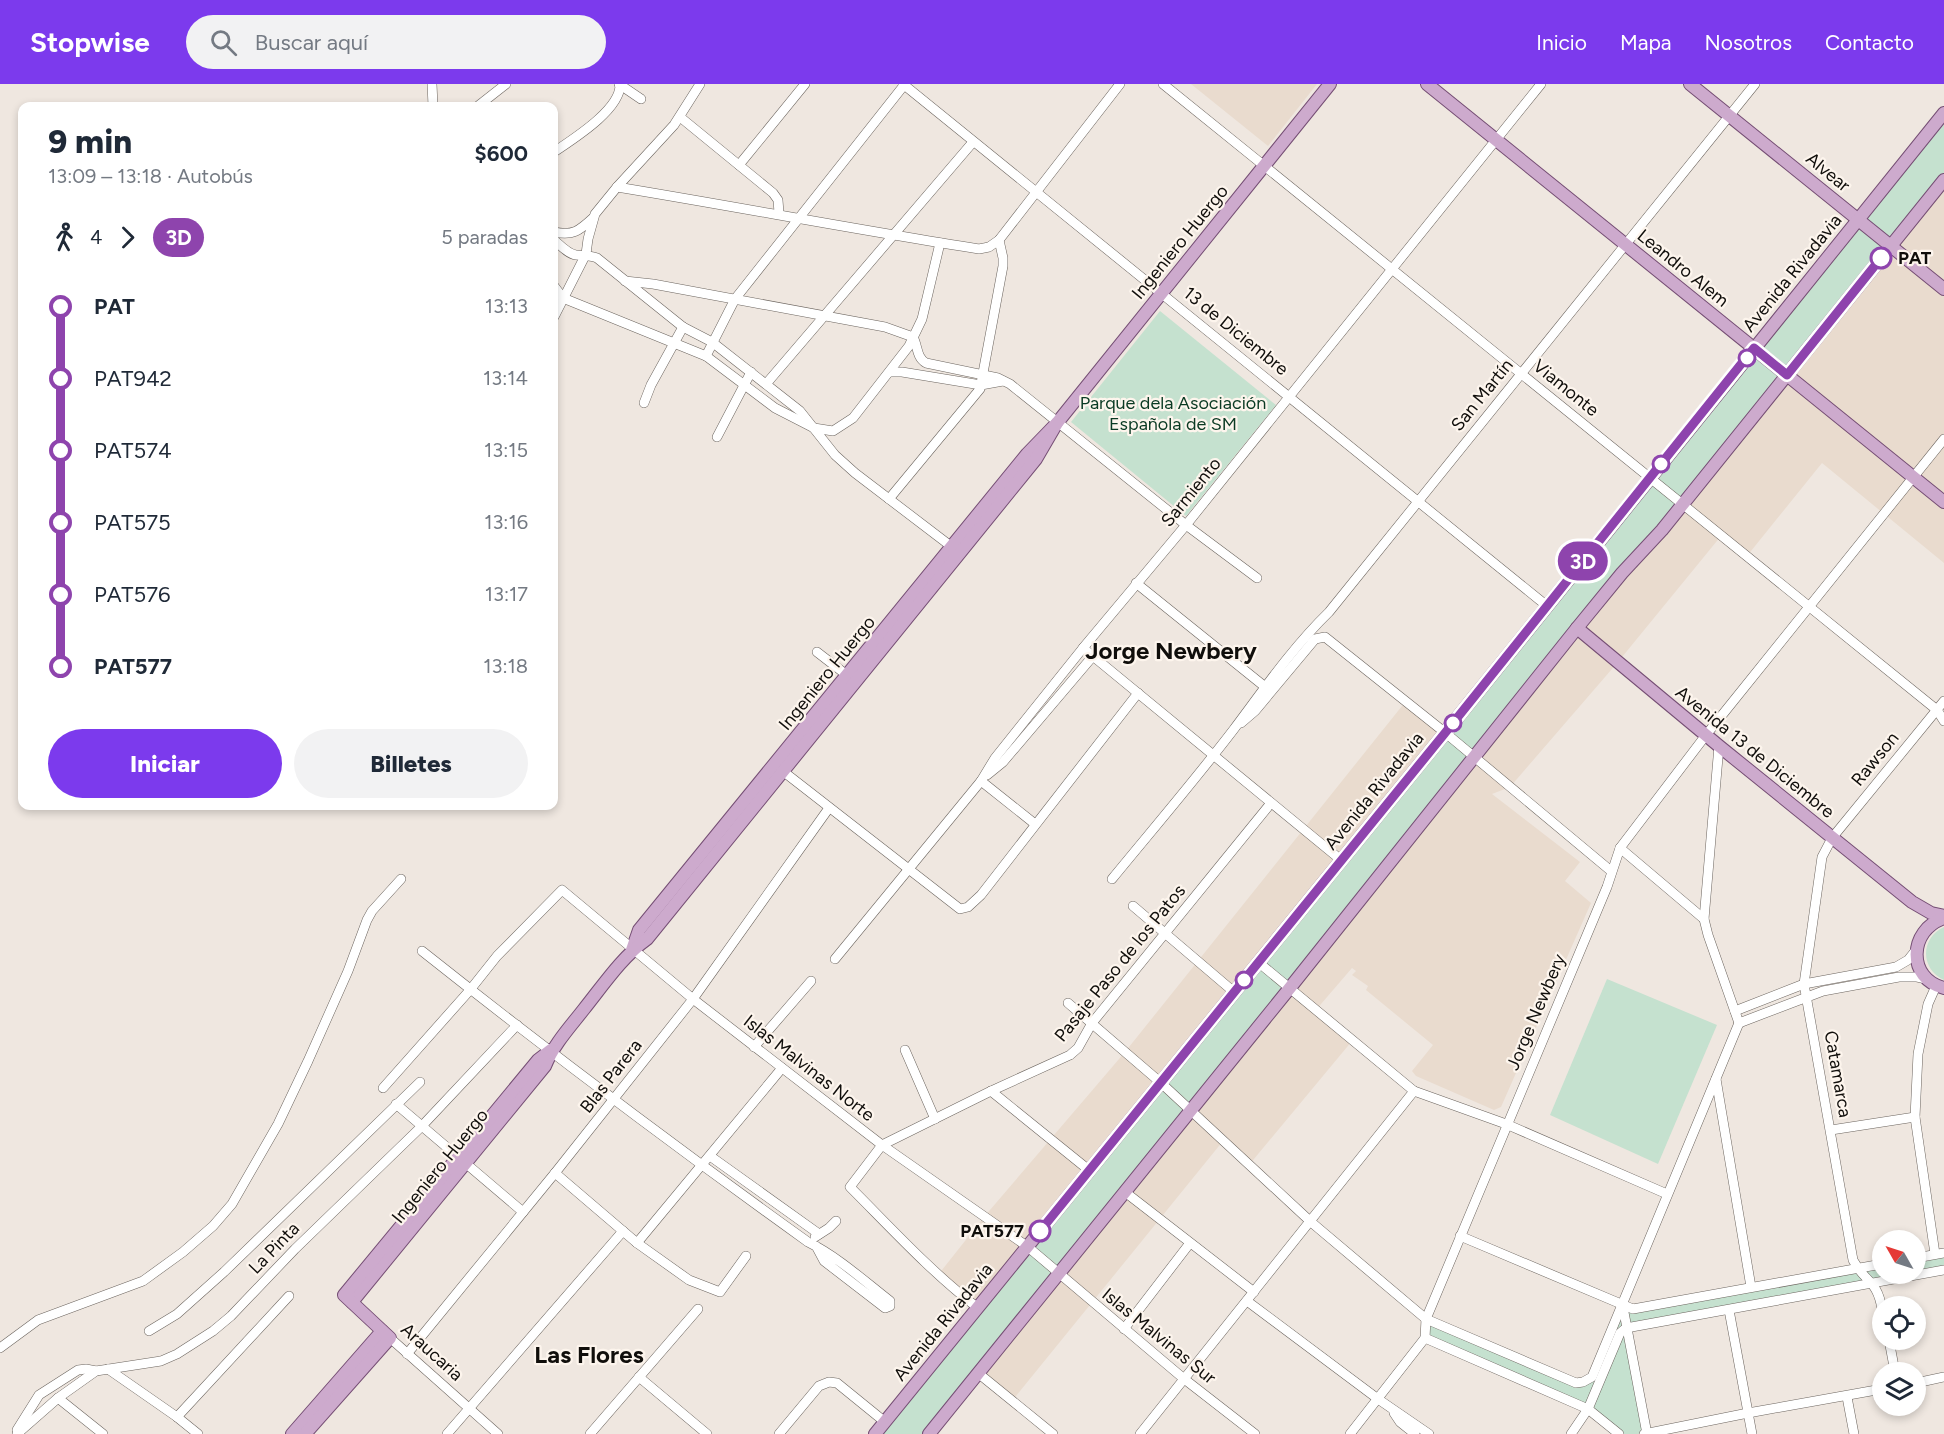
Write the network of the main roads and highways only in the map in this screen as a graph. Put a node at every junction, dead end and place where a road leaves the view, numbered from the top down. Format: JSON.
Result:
{"nodes":[{"id":1,"x":1330,"y":84,"type":"edge"},
{"id":2,"x":1427,"y":84,"type":"edge"},
{"id":3,"x":1690,"y":84,"type":"edge"},
{"id":4,"x":1944,"y":113,"type":"edge"},
{"id":5,"x":1944,"y":180,"type":"edge"},
{"id":6,"x":1858,"y":220,"type":"junction"},
{"id":7,"x":1891,"y":246,"type":"junction"},
{"id":8,"x":1944,"y":289,"type":"edge"},
{"id":9,"x":1754,"y":348,"type":"junction"},
{"id":10,"x":1787,"y":375,"type":"junction"},
{"id":11,"x":1057,"y":423,"type":"junction"},
{"id":12,"x":1944,"y":502,"type":"edge"},
{"id":13,"x":1577,"y":628,"type":"junction"},
{"id":14,"x":1912,"y":902,"type":"junction"},
{"id":15,"x":1944,"y":917,"type":"edge"},
{"id":16,"x":1925,"y":930,"type":"junction"},
{"id":17,"x":632,"y":950,"type":"junction"},
{"id":18,"x":1936,"y":985,"type":"edge"},
{"id":19,"x":348,"y":1298,"type":"joint"},
{"id":20,"x":386,"y":1334,"type":"junction"},
{"id":21,"x":292,"y":1434,"type":"edge"},
{"id":22,"x":305,"y":1434,"type":"edge"},
{"id":23,"x":875,"y":1434,"type":"edge"},
{"id":24,"x":929,"y":1434,"type":"edge"}],
"edges":[{"from":1,"to":11,"type":"main road","name":"Ingeniero Huergo"},
{"from":2,"to":9,"type":"main road","name":"Leandro Alem"},
{"from":3,"to":6,"type":"main road","name":"Alvear"},
{"from":4,"to":6,"type":"main road","name":"Avenida Rivadavia"},
{"from":5,"to":7,"type":"main road"},
{"from":6,"to":7,"type":"main road","name":"Alvear"},
{"from":6,"to":9,"type":"main road","name":"Avenida Rivadavia"},
{"from":7,"to":8,"type":"main road","name":"Alvear"},
{"from":7,"to":10,"type":"main road"},
{"from":9,"to":10,"type":"main road","name":"Leandro Alem"},
{"from":9,"to":23,"type":"main road","name":"Avenida Rivadavia"},
{"from":10,"to":12,"type":"main road","name":"Leandro Alem"},
{"from":10,"to":13,"type":"main road"},
{"from":11,"to":17,"type":"main road","name":"Ingeniero Huergo"},
{"from":11,"to":17,"type":"main road","name":"Ingeniero Huergo"},
{"from":13,"to":14,"type":"main road","name":"Avenida 13 de Diciembre"},
{"from":13,"to":24,"type":"main road"},
{"from":14,"to":15,"type":"main road"},
{"from":14,"to":16,"type":"main road"},
{"from":15,"to":16,"type":"main road"},
{"from":16,"to":18,"type":"main road"},
{"from":17,"to":19,"type":"main road","name":"Ingeniero Huergo"},
{"from":19,"to":20,"type":"main road","name":"Araucaria"},
{"from":20,"to":21,"type":"main road"},
{"from":20,"to":22,"type":"main road"}]}
